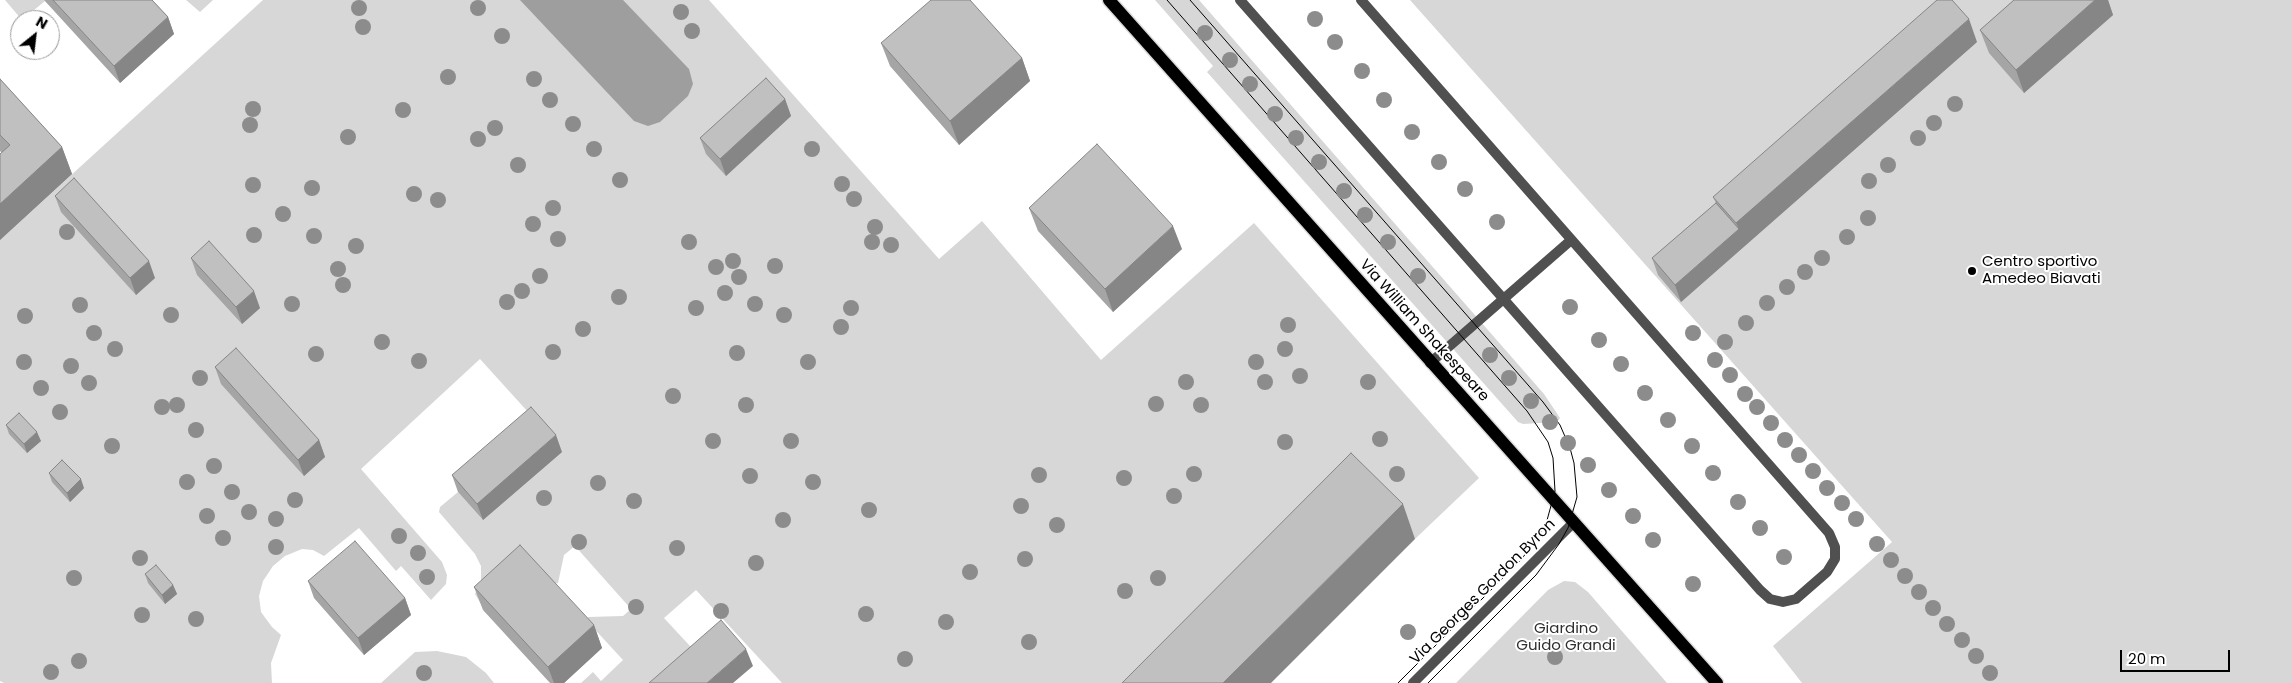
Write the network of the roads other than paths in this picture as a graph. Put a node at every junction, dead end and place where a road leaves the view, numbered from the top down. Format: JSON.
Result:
{"nodes":[{"id":1,"x":1109,"y":0,"type":"edge"},
{"id":2,"x":1240,"y":0,"type":"edge"},
{"id":3,"x":1361,"y":0,"type":"edge"},
{"id":4,"x":1570,"y":241,"type":"junction"},
{"id":5,"x":1502,"y":299,"type":"junction"},
{"id":6,"x":1430,"y":363,"type":"junction"},
{"id":7,"x":1574,"y":522,"type":"junction"},
{"id":8,"x":1413,"y":683,"type":"edge"},
{"id":9,"x":1717,"y":683,"type":"edge"}],
"edges":[{"from":1,"to":6,"type":"main road","name":"Via William Shakespeare"},
{"from":2,"to":5,"type":"street"},
{"from":3,"to":4,"type":"street"},
{"from":4,"to":5,"type":"street"},
{"from":4,"to":5,"type":"street"},
{"from":5,"to":6,"type":"street"},
{"from":6,"to":7,"type":"main road","name":"Via William Shakespeare"},
{"from":7,"to":8,"type":"street","name":"Via Georges Gordon Byron"},
{"from":7,"to":9,"type":"main road","name":"Via William Shakespeare"}]}
